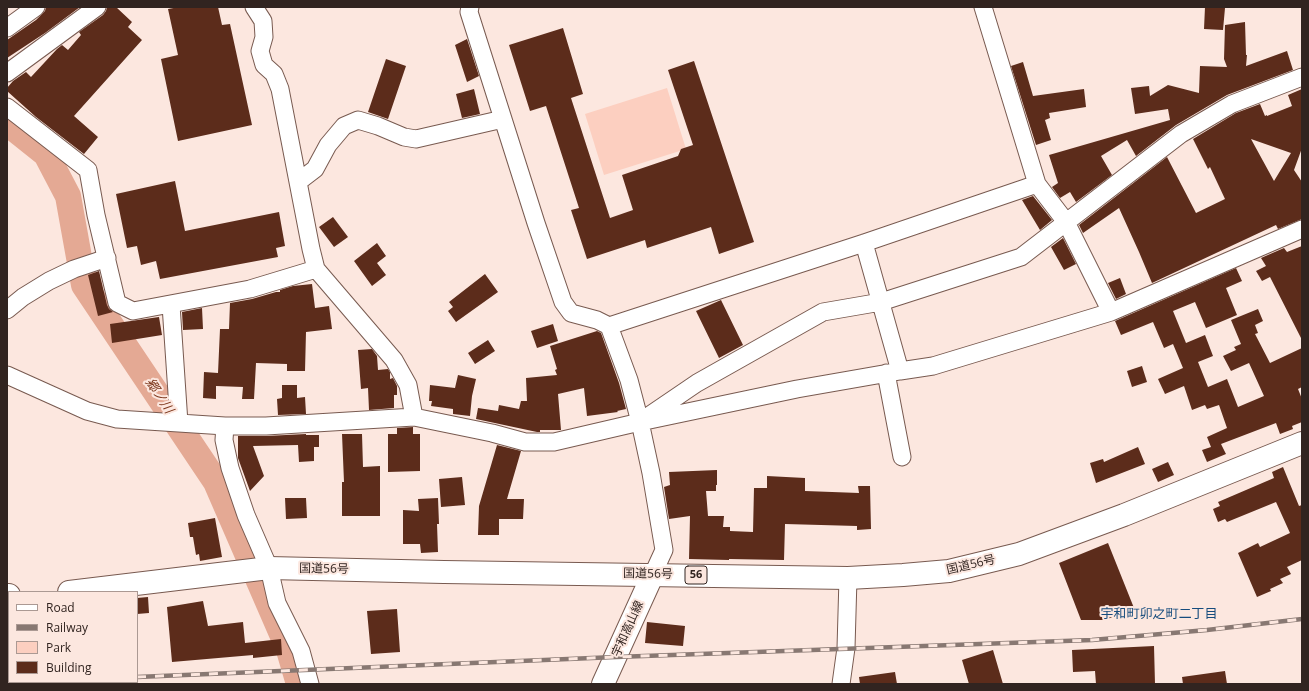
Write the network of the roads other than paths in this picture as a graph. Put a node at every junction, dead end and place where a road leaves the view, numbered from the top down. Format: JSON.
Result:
{"nodes":[{"id":1,"x":36,"y":7,"type":"edge"},
{"id":2,"x":97,"y":7,"type":"edge"},
{"id":3,"x":254,"y":7,"type":"edge"},
{"id":4,"x":470,"y":7,"type":"edge"},
{"id":5,"x":983,"y":7,"type":"edge"},
{"id":6,"x":7,"y":28,"type":"edge"},
{"id":7,"x":7,"y":73,"type":"edge"},
{"id":8,"x":1302,"y":77,"type":"edge"},
{"id":9,"x":7,"y":107,"type":"edge"},
{"id":10,"x":503,"y":119,"type":"junction"},
{"id":11,"x":298,"y":182,"type":"junction"},
{"id":12,"x":1037,"y":184,"type":"junction"},
{"id":13,"x":1066,"y":222,"type":"junction"},
{"id":14,"x":1302,"y":229,"type":"edge"},
{"id":15,"x":864,"y":243,"type":"junction"},
{"id":16,"x":107,"y":258,"type":"junction"},
{"id":17,"x":316,"y":269,"type":"junction"},
{"id":18,"x":881,"y":302,"type":"junction"},
{"id":19,"x":171,"y":304,"type":"junction"},
{"id":20,"x":7,"y":310,"type":"edge"},
{"id":21,"x":1111,"y":312,"type":"junction"},
{"id":22,"x":609,"y":326,"type":"junction"},
{"id":23,"x":893,"y":372,"type":"junction"},
{"id":24,"x":7,"y":375,"type":"edge"},
{"id":25,"x":414,"y":417,"type":"junction"},
{"id":26,"x":640,"y":422,"type":"junction"},
{"id":27,"x":179,"y":423,"type":"junction"},
{"id":28,"x":225,"y":426,"type":"junction"},
{"id":29,"x":1302,"y":443,"type":"edge"},
{"id":30,"x":902,"y":457,"type":"dead end"},
{"id":31,"x":269,"y":568,"type":"junction"},
{"id":32,"x":653,"y":574,"type":"junction"},
{"id":33,"x":848,"y":578,"type":"junction"},
{"id":34,"x":77,"y":591,"type":"edge"},
{"id":35,"x":310,"y":684,"type":"edge"},
{"id":36,"x":603,"y":684,"type":"edge"},
{"id":37,"x":841,"y":684,"type":"edge"}],
"edges":[{"from":1,"to":6,"type":"street"},
{"from":2,"to":7,"type":"street"},
{"from":3,"to":11,"type":"street"},
{"from":4,"to":10,"type":"street"},
{"from":5,"to":12,"type":"street"},
{"from":8,"to":13,"type":"street"},
{"from":9,"to":16,"type":"street"},
{"from":10,"to":11,"type":"street"},
{"from":10,"to":22,"type":"street"},
{"from":11,"to":17,"type":"street"},
{"from":12,"to":13,"type":"street"},
{"from":12,"to":15,"type":"street"},
{"from":13,"to":18,"type":"street"},
{"from":13,"to":21,"type":"street"},
{"from":14,"to":21,"type":"street"},
{"from":15,"to":18,"type":"street"},
{"from":15,"to":22,"type":"street"},
{"from":16,"to":19,"type":"street"},
{"from":16,"to":20,"type":"street"},
{"from":17,"to":19,"type":"street"},
{"from":17,"to":25,"type":"street"},
{"from":18,"to":23,"type":"street"},
{"from":18,"to":26,"type":"street"},
{"from":19,"to":27,"type":"street"},
{"from":21,"to":23,"type":"street"},
{"from":22,"to":26,"type":"street"},
{"from":23,"to":26,"type":"street"},
{"from":23,"to":30,"type":"street"},
{"from":24,"to":27,"type":"street"},
{"from":25,"to":26,"type":"street"},
{"from":25,"to":28,"type":"street"},
{"from":26,"to":32,"type":"street"},
{"from":27,"to":28,"type":"street"},
{"from":28,"to":31,"type":"street"},
{"from":29,"to":33,"type":"main road","name":"国道56号","number":"56"},
{"from":31,"to":32,"type":"main road","name":"国道56号","number":"56"},
{"from":31,"to":34,"type":"main road","name":"国道56号","number":"56"},
{"from":31,"to":35,"type":"street"},
{"from":32,"to":33,"type":"main road","name":"国道56号","number":"56"},
{"from":32,"to":36,"type":"main road","name":"宇和高山線"},
{"from":33,"to":37,"type":"street"}]}
